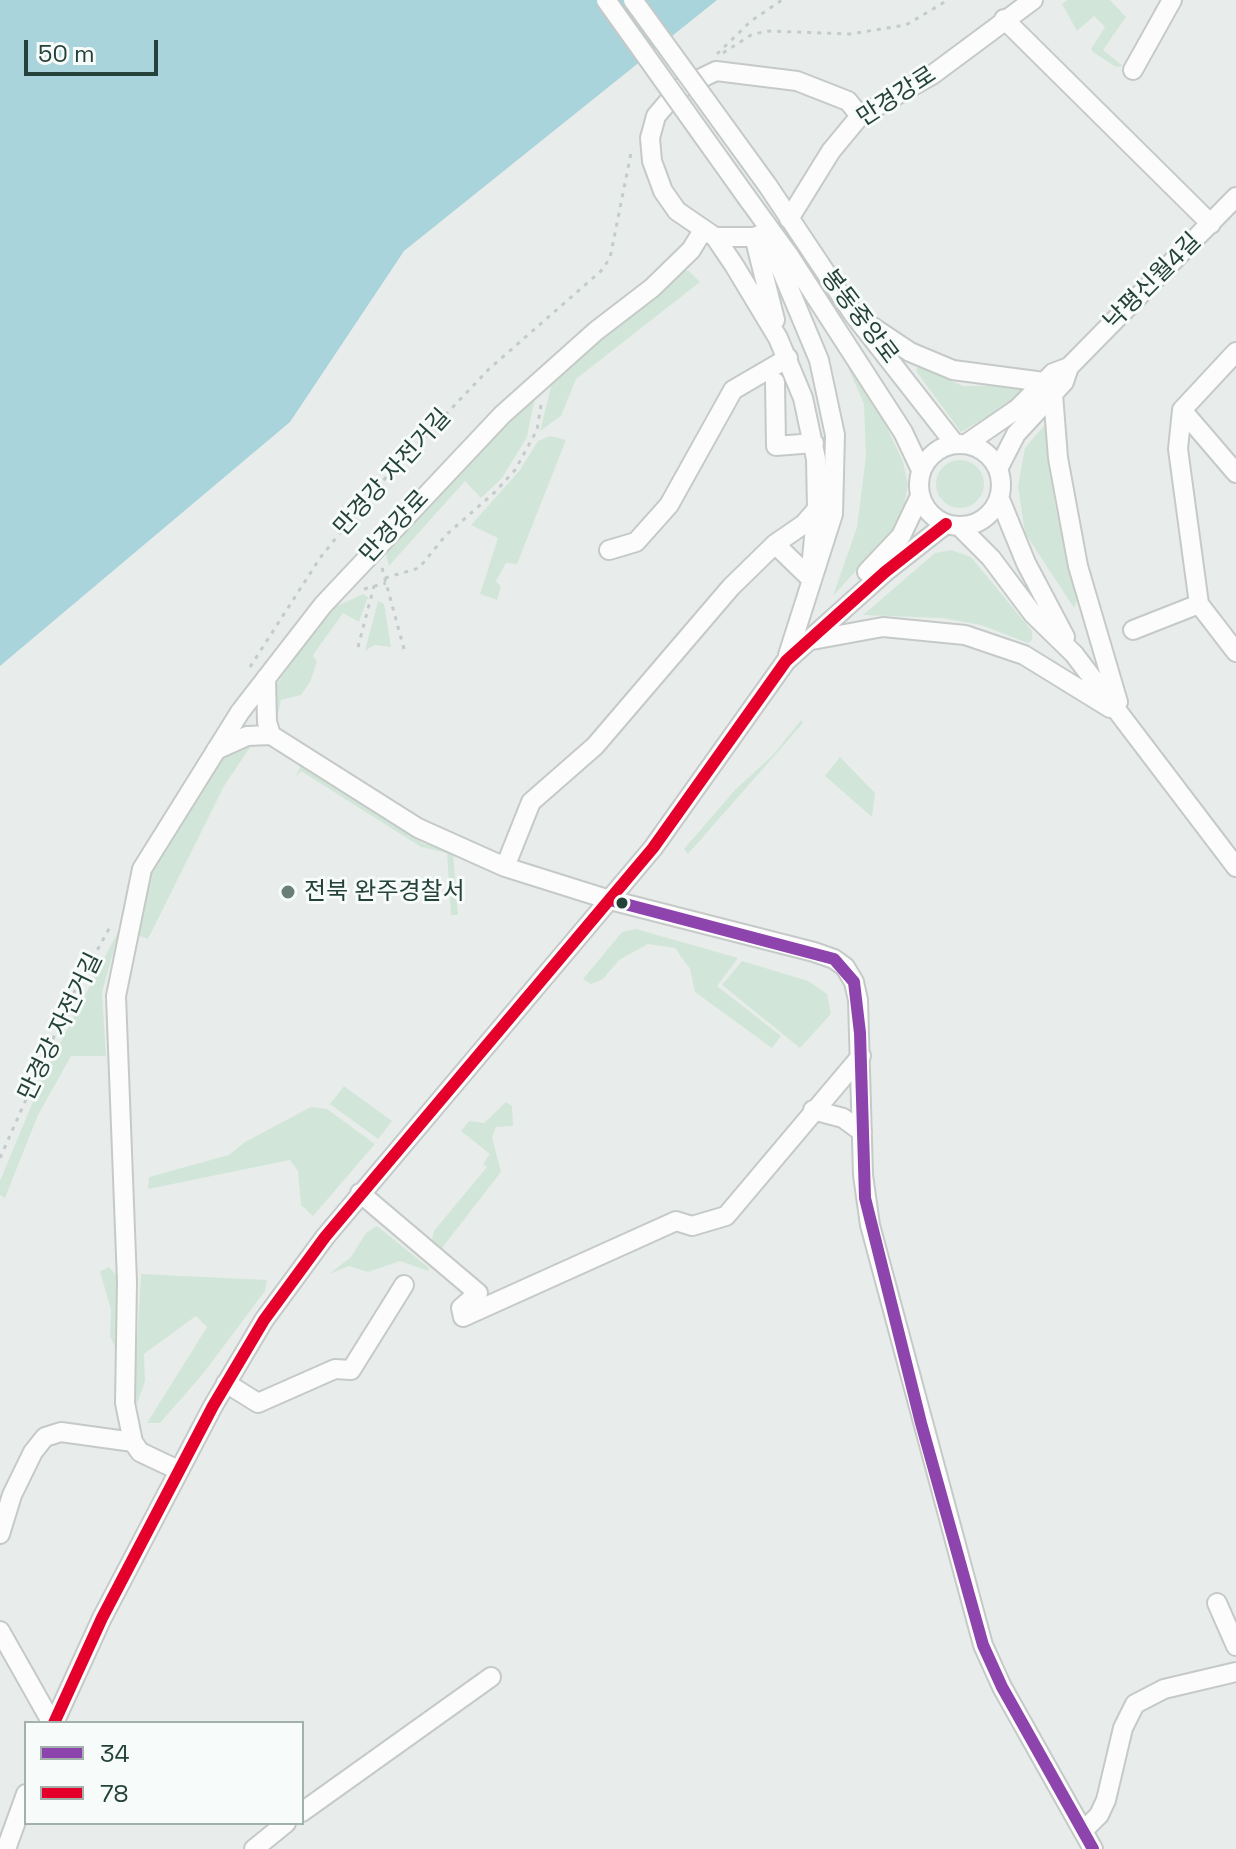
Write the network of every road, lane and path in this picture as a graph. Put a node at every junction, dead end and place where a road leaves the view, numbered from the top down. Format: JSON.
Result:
{"nodes":[{"id":1,"x":606,"y":0,"type":"edge"},
{"id":2,"x":633,"y":0,"type":"edge"},
{"id":3,"x":782,"y":0,"type":"edge"},
{"id":4,"x":948,"y":0,"type":"edge"},
{"id":5,"x":1033,"y":0,"type":"edge"},
{"id":6,"x":1172,"y":0,"type":"edge"},
{"id":7,"x":1004,"y":19,"type":"junction"},
{"id":8,"x":1133,"y":70,"type":"dead end"},
{"id":9,"x":860,"y":116,"type":"junction"},
{"id":10,"x":633,"y":139,"type":"dead end"},
{"id":11,"x":1236,"y":197,"type":"edge"},
{"id":12,"x":789,"y":219,"type":"junction"},
{"id":13,"x":1211,"y":224,"type":"junction"},
{"id":14,"x":762,"y":229,"type":"junction"},
{"id":15,"x":709,"y":234,"type":"junction"},
{"id":16,"x":854,"y":315,"type":"junction"},
{"id":17,"x":778,"y":338,"type":"junction"},
{"id":18,"x":1236,"y":352,"type":"edge"},
{"id":19,"x":788,"y":358,"type":"junction"},
{"id":20,"x":546,"y":373,"type":"junction"},
{"id":21,"x":775,"y":382,"type":"dead end"},
{"id":22,"x":1049,"y":388,"type":"junction"},
{"id":23,"x":1182,"y":410,"type":"junction"},
{"id":24,"x":814,"y":443,"type":"junction"},
{"id":25,"x":961,"y":444,"type":"junction"},
{"id":26,"x":998,"y":469,"type":"junction"},
{"id":27,"x":921,"y":470,"type":"junction"},
{"id":28,"x":1236,"y":473,"type":"edge"},
{"id":29,"x":920,"y":496,"type":"junction"},
{"id":30,"x":999,"y":497,"type":"junction"},
{"id":31,"x":817,"y":508,"type":"junction"},
{"id":32,"x":953,"y":525,"type":"junction"},
{"id":33,"x":775,"y":544,"type":"junction"},
{"id":34,"x":376,"y":547,"type":"junction"},
{"id":35,"x":609,"y":550,"type":"dead end"},
{"id":36,"x":385,"y":578,"type":"junction"},
{"id":37,"x":810,"y":578,"type":"junction"},
{"id":38,"x":374,"y":586,"type":"dead end"},
{"id":39,"x":1199,"y":604,"type":"junction"},
{"id":40,"x":1133,"y":630,"type":"dead end"},
{"id":41,"x":806,"y":642,"type":"junction"},
{"id":42,"x":358,"y":647,"type":"dead end"},
{"id":43,"x":404,"y":649,"type":"dead end"},
{"id":44,"x":1236,"y":652,"type":"edge"},
{"id":45,"x":1074,"y":654,"type":"junction"},
{"id":46,"x":786,"y":661,"type":"junction"},
{"id":47,"x":249,"y":669,"type":"dead end"},
{"id":48,"x":266,"y":678,"type":"junction"},
{"id":49,"x":1123,"y":716,"type":"junction"},
{"id":50,"x":271,"y":735,"type":"junction"},
{"id":51,"x":216,"y":750,"type":"junction"},
{"id":52,"x":505,"y":867,"type":"junction"},
{"id":53,"x":1236,"y":867,"type":"edge"},
{"id":54,"x":610,"y":900,"type":"junction"},
{"id":55,"x":114,"y":919,"type":"dead end"},
{"id":56,"x":861,"y":1056,"type":"junction"},
{"id":57,"x":813,"y":1110,"type":"junction"},
{"id":58,"x":862,"y":1132,"type":"junction"},
{"id":59,"x":0,"y":1158,"type":"edge"},
{"id":60,"x":360,"y":1193,"type":"junction"},
{"id":61,"x":404,"y":1285,"type":"dead end"},
{"id":62,"x":226,"y":1383,"type":"junction"},
{"id":63,"x":133,"y":1442,"type":"junction"},
{"id":64,"x":178,"y":1470,"type":"junction"},
{"id":65,"x":0,"y":1534,"type":"edge"},
{"id":66,"x":1217,"y":1603,"type":"dead end"},
{"id":67,"x":0,"y":1631,"type":"edge"},
{"id":68,"x":1236,"y":1646,"type":"edge"},
{"id":69,"x":1236,"y":1672,"type":"edge"},
{"id":70,"x":491,"y":1677,"type":"dead end"},
{"id":71,"x":52,"y":1721,"type":"edge"},
{"id":72,"x":54,"y":1721,"type":"edge"},
{"id":73,"x":24,"y":1800,"type":"edge"},
{"id":74,"x":304,"y":1811,"type":"edge"},
{"id":75,"x":282,"y":1825,"type":"edge"},
{"id":76,"x":260,"y":1836,"type":"edge"},
{"id":77,"x":1089,"y":1844,"type":"edge"},
{"id":78,"x":6,"y":1849,"type":"edge"}],
"edges":[{"from":1,"to":14,"type":"street","bridge":true},
{"from":2,"to":12,"type":"street","name":"봉동중앙로","bridge":true},
{"from":3,"to":4,"type":"path"},
{"from":5,"to":7,"type":"street","name":"만경강로"},
{"from":6,"to":8,"type":"street"},
{"from":7,"to":9,"type":"street","name":"만경강로"},
{"from":7,"to":13,"type":"street"},
{"from":9,"to":12,"type":"street","name":"만경강로"},
{"from":9,"to":15,"type":"street"},
{"from":10,"to":47,"type":"path","name":"만경강 자전거길"},
{"from":11,"to":13,"type":"street","name":"낙평신월4길"},
{"from":12,"to":16,"type":"street","name":"봉동중앙로"},
{"from":13,"to":22,"type":"street","name":"낙평신월4길"},
{"from":14,"to":15,"type":"street"},
{"from":14,"to":17,"type":"street"},
{"from":14,"to":27,"type":"street","name":"봉동중앙로"},
{"from":14,"to":37,"type":"street"},
{"from":15,"to":17,"type":"street"},
{"from":15,"to":20,"type":"street","name":"만경강로"},
{"from":16,"to":22,"type":"street"},
{"from":16,"to":25,"type":"street","name":"봉동중앙로"},
{"from":17,"to":19,"type":"street"},
{"from":18,"to":23,"type":"street"},
{"from":19,"to":24,"type":"street"},
{"from":19,"to":35,"type":"street"},
{"from":20,"to":34,"type":"street","name":"만경강로"},
{"from":20,"to":36,"type":"path"},
{"from":21,"to":24,"type":"street"},
{"from":22,"to":25,"type":"street","name":"낙평신월4길"},
{"from":22,"to":26,"type":"street","name":"낙평신월4길"},
{"from":22,"to":49,"type":"street"},
{"from":23,"to":28,"type":"street"},
{"from":23,"to":39,"type":"street"},
{"from":24,"to":31,"type":"street"},
{"from":25,"to":26,"type":"street","name":"봉동중앙로"},
{"from":25,"to":27,"type":"street"},
{"from":26,"to":30,"type":"street"},
{"from":27,"to":29,"type":"street","name":"봉동중앙로"},
{"from":29,"to":32,"type":"street"},
{"from":29,"to":41,"type":"street"},
{"from":30,"to":32,"type":"street"},
{"from":30,"to":45,"type":"street"},
{"from":31,"to":33,"type":"street"},
{"from":31,"to":37,"type":"street"},
{"from":32,"to":41,"type":"street"},
{"from":32,"to":45,"type":"street"},
{"from":33,"to":37,"type":"street"},
{"from":33,"to":52,"type":"street"},
{"from":34,"to":36,"type":"path"},
{"from":34,"to":48,"type":"street","name":"만경강로"},
{"from":36,"to":43,"type":"path"},
{"from":37,"to":46,"type":"street"},
{"from":38,"to":42,"type":"path"},
{"from":39,"to":40,"type":"street"},
{"from":39,"to":44,"type":"street"},
{"from":41,"to":46,"type":"street"},
{"from":41,"to":49,"type":"street"},
{"from":45,"to":49,"type":"street"},
{"from":46,"to":54,"type":"street"},
{"from":48,"to":50,"type":"street"},
{"from":48,"to":51,"type":"street","name":"만경강로"},
{"from":49,"to":53,"type":"street"},
{"from":50,"to":51,"type":"street"},
{"from":50,"to":52,"type":"street"},
{"from":51,"to":63,"type":"street","name":"만경강로"},
{"from":52,"to":54,"type":"street"},
{"from":54,"to":56,"type":"street"},
{"from":54,"to":60,"type":"street"},
{"from":55,"to":59,"type":"path","name":"만경강 자전거길"},
{"from":56,"to":57,"type":"street"},
{"from":56,"to":58,"type":"street"},
{"from":57,"to":58,"type":"street"},
{"from":57,"to":60,"type":"street"},
{"from":58,"to":77,"type":"street"},
{"from":60,"to":62,"type":"street"},
{"from":61,"to":62,"type":"street"},
{"from":62,"to":64,"type":"street"},
{"from":63,"to":64,"type":"street"},
{"from":63,"to":65,"type":"street"},
{"from":64,"to":72,"type":"street"},
{"from":66,"to":68,"type":"street"},
{"from":67,"to":71,"type":"street"},
{"from":69,"to":77,"type":"street"},
{"from":70,"to":74,"type":"street"},
{"from":73,"to":78,"type":"street"},
{"from":75,"to":76,"type":"street"}]}
